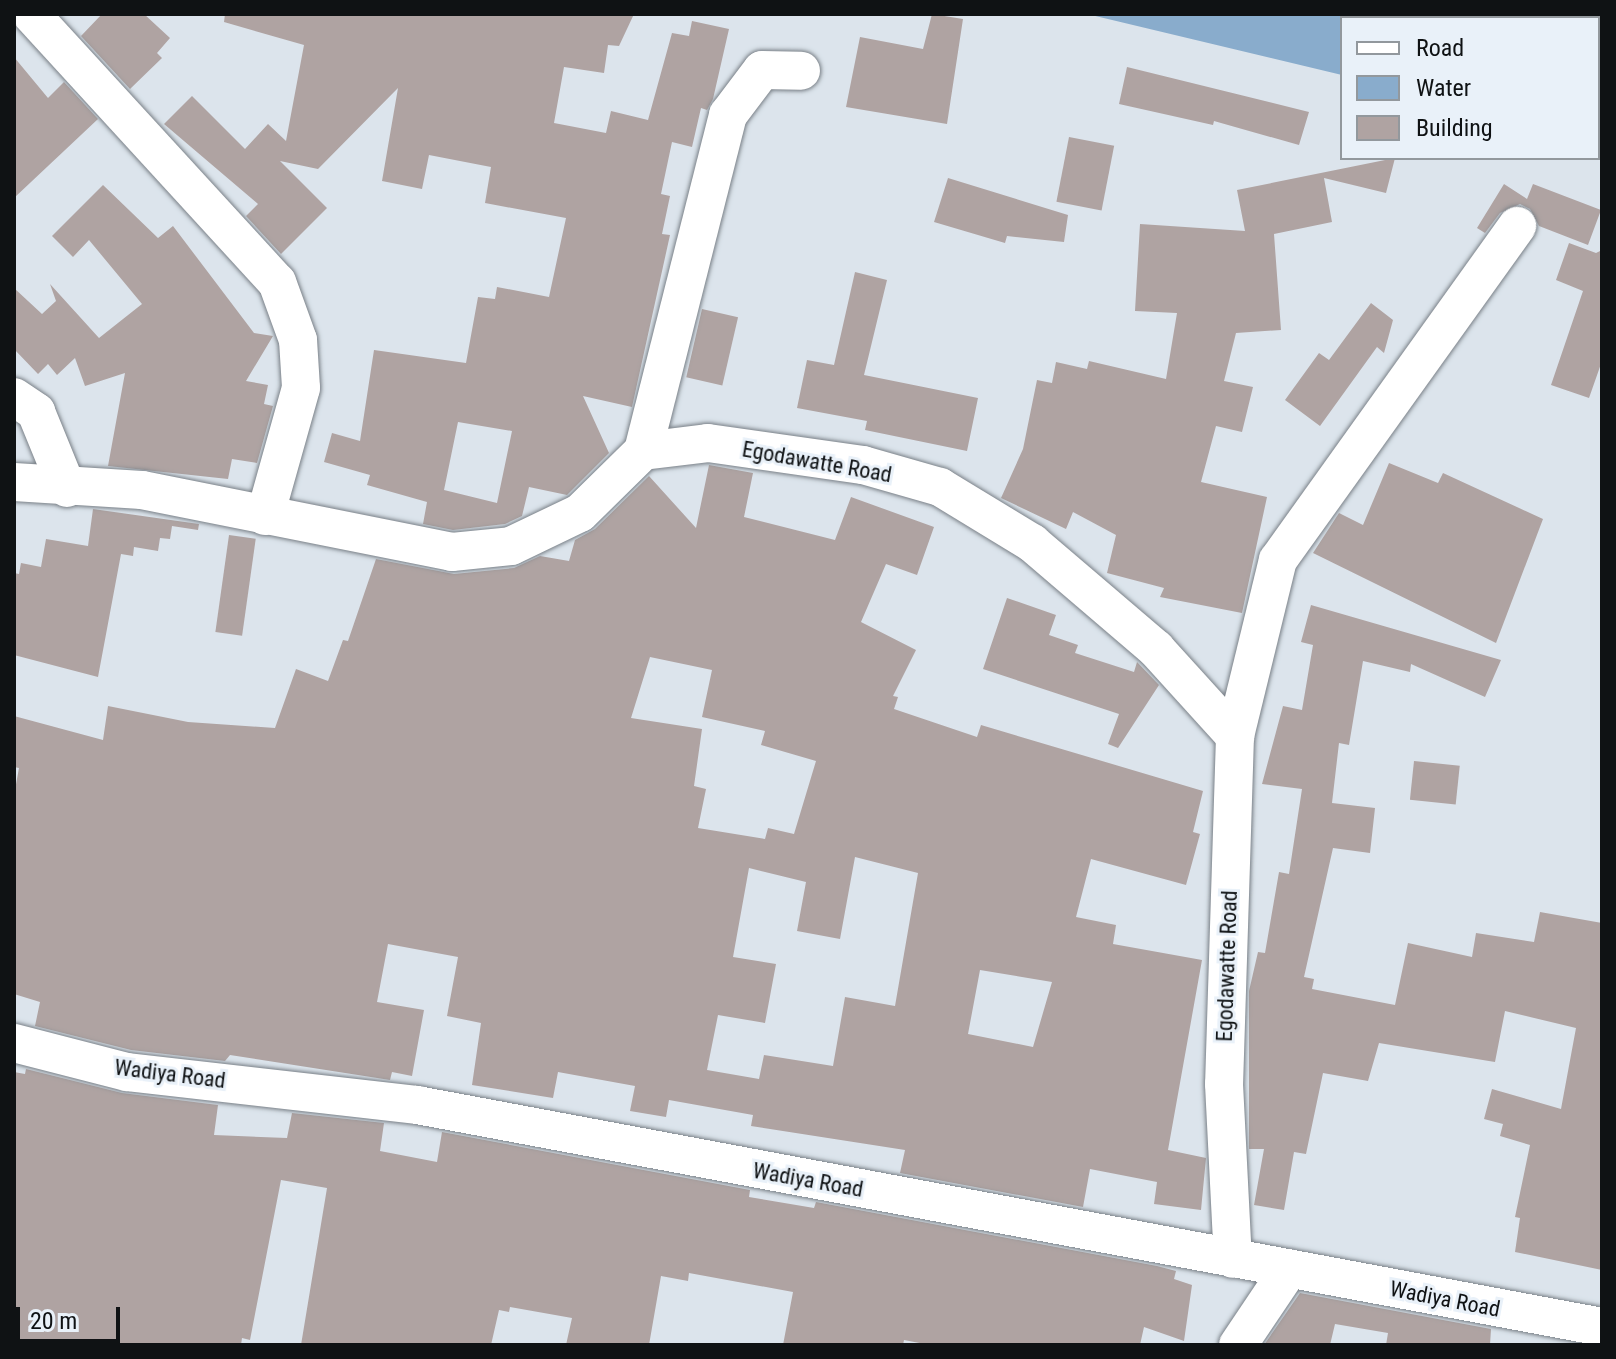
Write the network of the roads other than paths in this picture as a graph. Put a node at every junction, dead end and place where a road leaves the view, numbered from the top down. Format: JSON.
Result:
{"nodes":[{"id":1,"x":31,"y":14,"type":"edge"},
{"id":2,"x":801,"y":71,"type":"dead end"},
{"id":3,"x":1517,"y":226,"type":"dead end"},
{"id":4,"x":14,"y":397,"type":"edge"},
{"id":5,"x":643,"y":451,"type":"junction"},
{"id":6,"x":14,"y":482,"type":"edge"},
{"id":7,"x":67,"y":488,"type":"junction"},
{"id":8,"x":265,"y":516,"type":"junction"},
{"id":9,"x":1235,"y":736,"type":"junction"},
{"id":10,"x":14,"y":1043,"type":"edge"},
{"id":11,"x":1233,"y":1259,"type":"junction"},
{"id":12,"x":1289,"y":1269,"type":"junction"},
{"id":13,"x":1602,"y":1327,"type":"edge"},
{"id":14,"x":1238,"y":1345,"type":"edge"}],
"edges":[{"from":1,"to":8,"type":"street"},
{"from":2,"to":5,"type":"street"},
{"from":3,"to":9,"type":"street"},
{"from":4,"to":7,"type":"street"},
{"from":5,"to":8,"type":"street"},
{"from":5,"to":9,"type":"street","name":"Egodawatte Road"},
{"from":6,"to":7,"type":"street"},
{"from":7,"to":8,"type":"street"},
{"from":9,"to":11,"type":"street","name":"Egodawatte Road"},
{"from":10,"to":11,"type":"street","name":"Wadiya Road"},
{"from":11,"to":12,"type":"street","name":"Wadiya Road"},
{"from":12,"to":13,"type":"street","name":"Wadiya Road"},
{"from":12,"to":14,"type":"street"}]}
